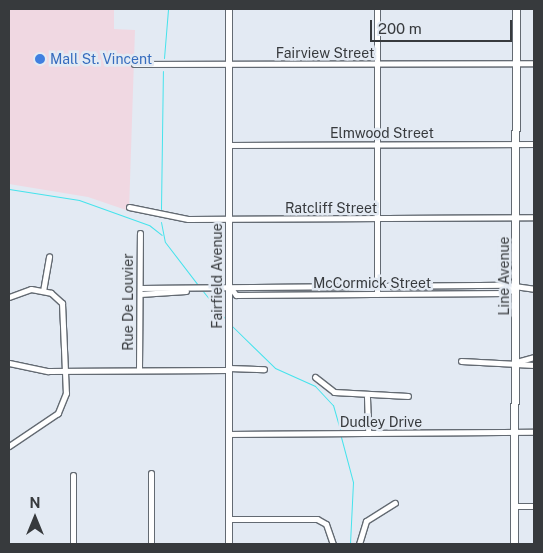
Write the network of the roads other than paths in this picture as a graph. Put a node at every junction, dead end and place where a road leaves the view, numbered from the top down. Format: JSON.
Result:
{"nodes":[{"id":1,"x":230,"y":9,"type":"edge"},
{"id":2,"x":378,"y":9,"type":"edge"},
{"id":3,"x":516,"y":9,"type":"edge"},
{"id":4,"x":516,"y":63,"type":"junction"},
{"id":5,"x":534,"y":63,"type":"edge"},
{"id":6,"x":134,"y":64,"type":"dead end"},
{"id":7,"x":229,"y":64,"type":"junction"},
{"id":8,"x":378,"y":64,"type":"junction"},
{"id":9,"x":377,"y":144,"type":"junction"},
{"id":10,"x":516,"y":144,"type":"junction"},
{"id":11,"x":534,"y":144,"type":"edge"},
{"id":12,"x":229,"y":145,"type":"junction"},
{"id":13,"x":129,"y":207,"type":"dead end"},
{"id":14,"x":516,"y":217,"type":"junction"},
{"id":15,"x":534,"y":217,"type":"edge"},
{"id":16,"x":377,"y":218,"type":"junction"},
{"id":17,"x":229,"y":220,"type":"junction"},
{"id":18,"x":140,"y":233,"type":"dead end"},
{"id":19,"x":49,"y":257,"type":"dead end"},
{"id":20,"x":378,"y":286,"type":"junction"},
{"id":21,"x":447,"y":286,"type":"junction"},
{"id":22,"x":302,"y":287,"type":"junction"},
{"id":23,"x":514,"y":289,"type":"junction"},
{"id":24,"x":534,"y":289,"type":"edge"},
{"id":25,"x":43,"y":290,"type":"junction"},
{"id":26,"x":140,"y":291,"type":"junction"},
{"id":27,"x":231,"y":291,"type":"junction"},
{"id":28,"x":447,"y":293,"type":"junction"},
{"id":29,"x":301,"y":294,"type":"junction"},
{"id":30,"x":378,"y":294,"type":"junction"},
{"id":31,"x":9,"y":298,"type":"edge"},
{"id":32,"x":534,"y":357,"type":"edge"},
{"id":33,"x":461,"y":361,"type":"dead end"},
{"id":34,"x":518,"y":361,"type":"junction"},
{"id":35,"x":9,"y":363,"type":"edge"},
{"id":36,"x":534,"y":365,"type":"edge"},
{"id":37,"x":264,"y":368,"type":"dead end"},
{"id":38,"x":229,"y":369,"type":"junction"},
{"id":39,"x":140,"y":370,"type":"junction"},
{"id":40,"x":65,"y":371,"type":"junction"},
{"id":41,"x":315,"y":377,"type":"dead end"},
{"id":42,"x":408,"y":396,"type":"dead end"},
{"id":43,"x":367,"y":397,"type":"junction"},
{"id":44,"x":515,"y":432,"type":"junction"},
{"id":45,"x":534,"y":432,"type":"edge"},
{"id":46,"x":368,"y":433,"type":"junction"},
{"id":47,"x":229,"y":434,"type":"junction"},
{"id":48,"x":9,"y":446,"type":"edge"},
{"id":49,"x":151,"y":472,"type":"dead end"},
{"id":50,"x":73,"y":475,"type":"dead end"},
{"id":51,"x":395,"y":503,"type":"dead end"},
{"id":52,"x":514,"y":506,"type":"junction"},
{"id":53,"x":534,"y":506,"type":"edge"},
{"id":54,"x":229,"y":519,"type":"junction"},
{"id":55,"x":73,"y":544,"type":"edge"},
{"id":56,"x":151,"y":544,"type":"edge"},
{"id":57,"x":229,"y":544,"type":"edge"},
{"id":58,"x":332,"y":544,"type":"edge"},
{"id":59,"x":359,"y":544,"type":"edge"},
{"id":60,"x":514,"y":544,"type":"edge"}],
"edges":[{"from":1,"to":7,"type":"street","name":"Fairfield Avenue"},
{"from":2,"to":8,"type":"street"},
{"from":3,"to":4,"type":"main road","name":"Line Avenue"},
{"from":4,"to":5,"type":"street","name":"Fairview Street"},
{"from":4,"to":8,"type":"street","name":"Fairview Street"},
{"from":4,"to":10,"type":"main road","name":"Line Avenue"},
{"from":6,"to":7,"type":"street","name":"Fairview Street"},
{"from":7,"to":8,"type":"street","name":"Fairview Street"},
{"from":7,"to":12,"type":"street","name":"Fairfield Avenue"},
{"from":8,"to":9,"type":"street"},
{"from":9,"to":10,"type":"street","name":"Elmwood Street"},
{"from":9,"to":12,"type":"street","name":"Elmwood Street"},
{"from":9,"to":16,"type":"street"},
{"from":10,"to":11,"type":"street","name":"Elmwood Street"},
{"from":10,"to":14,"type":"main road","name":"Line Avenue"},
{"from":12,"to":17,"type":"street","name":"Fairfield Avenue"},
{"from":13,"to":17,"type":"street","name":"Ratcliff Street"},
{"from":14,"to":15,"type":"street","name":"Ratcliff Street"},
{"from":14,"to":16,"type":"street","name":"Ratcliff Street"},
{"from":14,"to":23,"type":"main road","name":"Line Avenue"},
{"from":16,"to":17,"type":"street","name":"Ratcliff Street"},
{"from":16,"to":20,"type":"street"},
{"from":17,"to":27,"type":"street","name":"Fairfield Avenue"},
{"from":18,"to":26,"type":"street","name":"Rue De Louvier"},
{"from":19,"to":25,"type":"street"},
{"from":20,"to":21,"type":"street","name":"McCormick Street"},
{"from":20,"to":22,"type":"street","name":"McCormick Street"},
{"from":20,"to":30,"type":"street"},
{"from":21,"to":23,"type":"street","name":"McCormick Street"},
{"from":21,"to":28,"type":"street"},
{"from":22,"to":27,"type":"street","name":"McCormick Street"},
{"from":22,"to":29,"type":"street"},
{"from":23,"to":24,"type":"street","name":"McCormick Street"},
{"from":23,"to":28,"type":"street","name":"McCormick Street"},
{"from":23,"to":34,"type":"main road","name":"Line Avenue"},
{"from":25,"to":31,"type":"street"},
{"from":25,"to":40,"type":"street"},
{"from":26,"to":27,"type":"street"},
{"from":26,"to":39,"type":"street","name":"Rue De Louvier"},
{"from":27,"to":29,"type":"street","name":"McCormick Street"},
{"from":27,"to":38,"type":"street","name":"Fairfield Avenue"},
{"from":28,"to":30,"type":"street","name":"McCormick Street"},
{"from":29,"to":30,"type":"street","name":"McCormick Street"},
{"from":32,"to":34,"type":"street"},
{"from":33,"to":34,"type":"street"},
{"from":34,"to":36,"type":"street"},
{"from":34,"to":44,"type":"main road","name":"Line Avenue"},
{"from":35,"to":40,"type":"street"},
{"from":37,"to":38,"type":"street"},
{"from":38,"to":39,"type":"street"},
{"from":38,"to":47,"type":"street","name":"Fairfield Avenue"},
{"from":39,"to":40,"type":"street"},
{"from":40,"to":48,"type":"street"},
{"from":41,"to":43,"type":"street"},
{"from":42,"to":43,"type":"street"},
{"from":43,"to":46,"type":"street"},
{"from":44,"to":45,"type":"street","name":"Dudley Drive"},
{"from":44,"to":46,"type":"street","name":"Dudley Drive"},
{"from":44,"to":52,"type":"main road","name":"Line Avenue"},
{"from":46,"to":47,"type":"street","name":"Dudley Drive"},
{"from":47,"to":54,"type":"street","name":"Fairfield Avenue"},
{"from":49,"to":56,"type":"street"},
{"from":50,"to":55,"type":"street"},
{"from":51,"to":59,"type":"street"},
{"from":52,"to":53,"type":"street"},
{"from":52,"to":60,"type":"main road","name":"Line Avenue"},
{"from":54,"to":57,"type":"street","name":"Fairfield Avenue"},
{"from":54,"to":58,"type":"street"}]}
